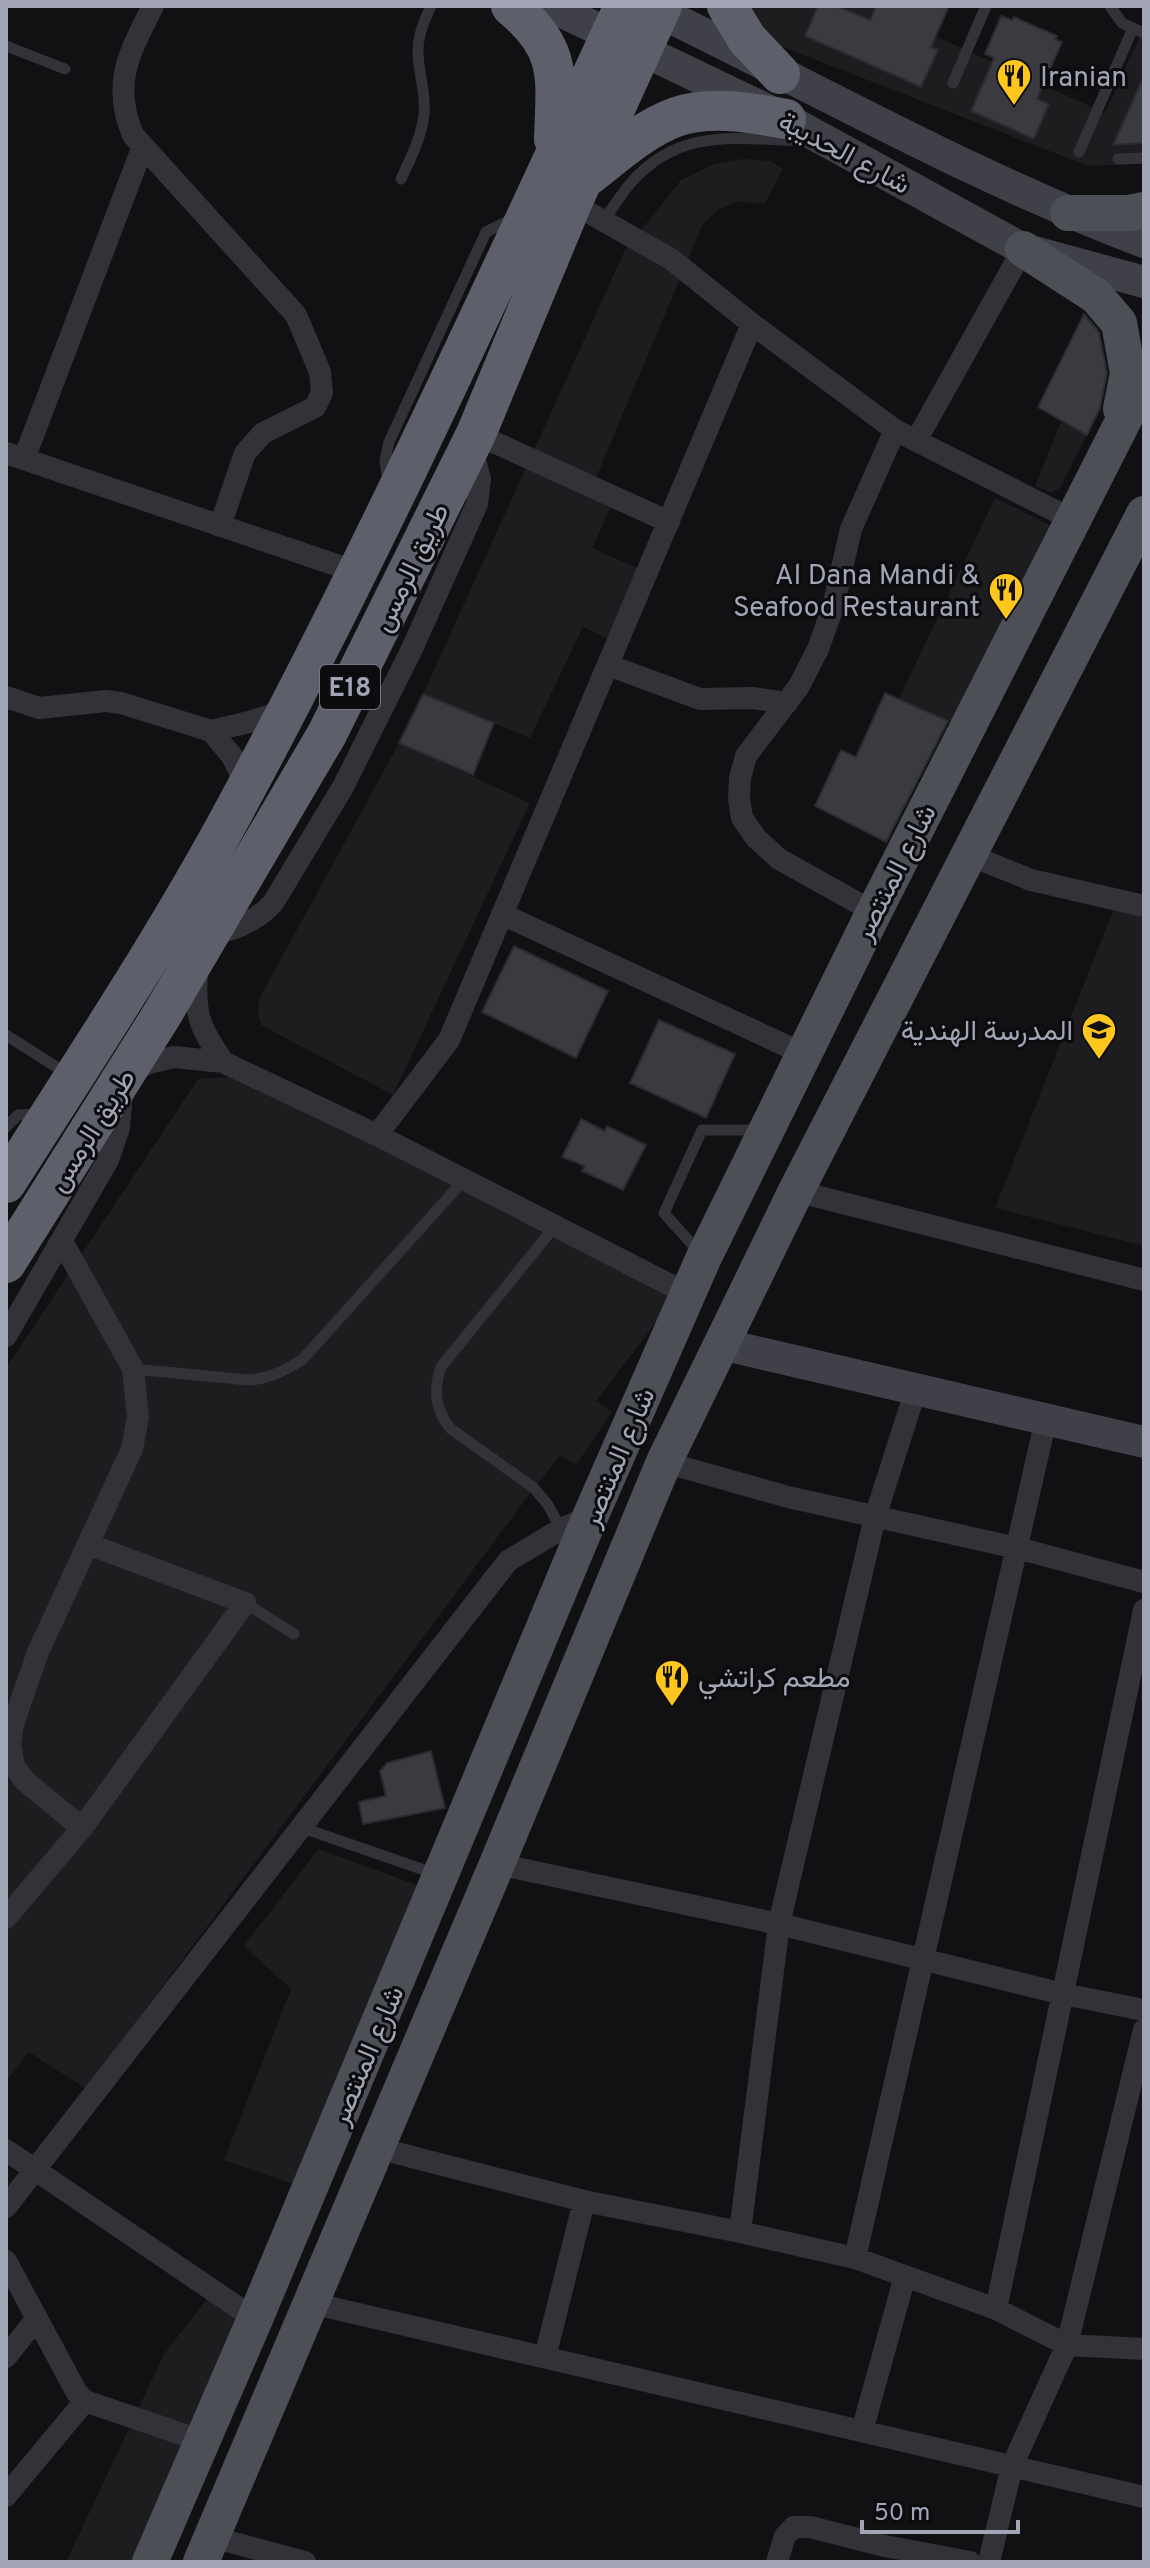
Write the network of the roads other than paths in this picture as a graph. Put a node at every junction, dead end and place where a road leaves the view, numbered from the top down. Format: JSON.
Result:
{"nodes":[{"id":1,"x":153,"y":6,"type":"edge"},
{"id":2,"x":431,"y":6,"type":"edge"},
{"id":3,"x":511,"y":6,"type":"edge"},
{"id":4,"x":550,"y":6,"type":"edge"},
{"id":5,"x":727,"y":6,"type":"edge"},
{"id":6,"x":986,"y":6,"type":"edge"},
{"id":7,"x":1110,"y":6,"type":"edge"},
{"id":8,"x":641,"y":19,"type":"edge"},
{"id":9,"x":1138,"y":31,"type":"edge"},
{"id":10,"x":6,"y":46,"type":"edge"},
{"id":11,"x":65,"y":69,"type":"dead end"},
{"id":12,"x":780,"y":74,"type":"junction"},
{"id":13,"x":953,"y":83,"type":"dead end"},
{"id":14,"x":786,"y":119,"type":"junction"},
{"id":15,"x":827,"y":141,"type":"junction"},
{"id":16,"x":143,"y":146,"type":"junction"},
{"id":17,"x":1079,"y":152,"type":"dead end"},
{"id":18,"x":553,"y":155,"type":"junction"},
{"id":19,"x":1144,"y":158,"type":"edge"},
{"id":20,"x":1118,"y":159,"type":"dead end"},
{"id":21,"x":401,"y":179,"type":"dead end"},
{"id":22,"x":586,"y":201,"type":"junction"},
{"id":23,"x":1144,"y":210,"type":"edge"},
{"id":24,"x":1068,"y":213,"type":"junction"},
{"id":25,"x":1144,"y":242,"type":"edge"},
{"id":26,"x":1023,"y":249,"type":"junction"},
{"id":27,"x":1144,"y":282,"type":"edge"},
{"id":28,"x":752,"y":324,"type":"junction"},
{"id":29,"x":1144,"y":380,"type":"edge"},
{"id":30,"x":895,"y":430,"type":"junction"},
{"id":31,"x":1116,"y":435,"type":"junction"},
{"id":32,"x":473,"y":439,"type":"junction"},
{"id":33,"x":916,"y":441,"type":"junction"},
{"id":34,"x":15,"y":456,"type":"edge"},
{"id":35,"x":1144,"y":514,"type":"edge"},
{"id":36,"x":1073,"y":520,"type":"junction"},
{"id":37,"x":669,"y":522,"type":"junction"},
{"id":38,"x":220,"y":526,"type":"junction"},
{"id":39,"x":357,"y":572,"type":"junction"},
{"id":40,"x":608,"y":665,"type":"junction"},
{"id":41,"x":6,"y":697,"type":"edge"},
{"id":42,"x":787,"y":703,"type":"junction"},
{"id":43,"x":287,"y":710,"type":"junction"},
{"id":44,"x":211,"y":731,"type":"junction"},
{"id":45,"x":247,"y":786,"type":"junction"},
{"id":46,"x":969,"y":855,"type":"junction"},
{"id":47,"x":1144,"y":906,"type":"edge"},
{"id":48,"x":874,"y":912,"type":"junction"},
{"id":49,"x":502,"y":914,"type":"junction"},
{"id":50,"x":204,"y":943,"type":"junction"},
{"id":51,"x":6,"y":1035,"type":"edge"},
{"id":52,"x":804,"y":1054,"type":"junction"},
{"id":53,"x":223,"y":1062,"type":"junction"},
{"id":54,"x":124,"y":1077,"type":"junction"},
{"id":55,"x":73,"y":1078,"type":"junction"},
{"id":56,"x":49,"y":1116,"type":"junction"},
{"id":57,"x":6,"y":1127,"type":"edge"},
{"id":58,"x":766,"y":1130,"type":"junction"},
{"id":59,"x":377,"y":1135,"type":"junction"},
{"id":60,"x":464,"y":1180,"type":"junction"},
{"id":61,"x":6,"y":1183,"type":"edge"},
{"id":62,"x":796,"y":1191,"type":"junction"},
{"id":63,"x":555,"y":1226,"type":"junction"},
{"id":64,"x":62,"y":1241,"type":"junction"},
{"id":65,"x":704,"y":1257,"type":"junction"},
{"id":66,"x":6,"y":1263,"type":"edge"},
{"id":67,"x":1144,"y":1280,"type":"edge"},
{"id":68,"x":688,"y":1294,"type":"junction"},
{"id":69,"x":6,"y":1336,"type":"edge"},
{"id":70,"x":721,"y":1344,"type":"junction"},
{"id":71,"x":133,"y":1369,"type":"junction"},
{"id":72,"x":916,"y":1389,"type":"junction"},
{"id":73,"x":1046,"y":1419,"type":"junction"},
{"id":74,"x":1144,"y":1442,"type":"edge"},
{"id":75,"x":664,"y":1462,"type":"junction"},
{"id":76,"x":875,"y":1517,"type":"junction"},
{"id":77,"x":576,"y":1523,"type":"junction"},
{"id":78,"x":88,"y":1544,"type":"junction"},
{"id":79,"x":1017,"y":1548,"type":"junction"},
{"id":80,"x":1144,"y":1582,"type":"edge"},
{"id":81,"x":245,"y":1603,"type":"junction"},
{"id":82,"x":1144,"y":1610,"type":"edge"},
{"id":83,"x":294,"y":1634,"type":"dead end"},
{"id":84,"x":300,"y":1827,"type":"junction"},
{"id":85,"x":82,"y":1828,"type":"junction"},
{"id":86,"x":497,"y":1864,"type":"junction"},
{"id":87,"x":441,"y":1876,"type":"junction"},
{"id":88,"x":6,"y":1918,"type":"edge"},
{"id":89,"x":779,"y":1924,"type":"junction"},
{"id":90,"x":923,"y":1959,"type":"junction"},
{"id":91,"x":1063,"y":1994,"type":"junction"},
{"id":92,"x":1144,"y":2010,"type":"edge"},
{"id":93,"x":1144,"y":2030,"type":"edge"},
{"id":94,"x":1138,"y":2086,"type":"edge"},
{"id":95,"x":377,"y":2148,"type":"junction"},
{"id":96,"x":6,"y":2150,"type":"edge"},
{"id":97,"x":36,"y":2171,"type":"junction"},
{"id":98,"x":584,"y":2201,"type":"junction"},
{"id":99,"x":6,"y":2207,"type":"edge"},
{"id":100,"x":740,"y":2232,"type":"junction"},
{"id":101,"x":855,"y":2258,"type":"junction"},
{"id":102,"x":6,"y":2261,"type":"edge"},
{"id":103,"x":905,"y":2276,"type":"junction"},
{"id":104,"x":311,"y":2303,"type":"junction"},
{"id":105,"x":996,"y":2309,"type":"junction"},
{"id":106,"x":37,"y":2318,"type":"junction"},
{"id":107,"x":255,"y":2319,"type":"junction"},
{"id":108,"x":1067,"y":2345,"type":"junction"},
{"id":109,"x":1144,"y":2349,"type":"edge"},
{"id":110,"x":6,"y":2357,"type":"edge"},
{"id":111,"x":545,"y":2357,"type":"junction"},
{"id":112,"x":85,"y":2401,"type":"junction"},
{"id":113,"x":862,"y":2431,"type":"junction"},
{"id":114,"x":202,"y":2441,"type":"junction"},
{"id":115,"x":1012,"y":2466,"type":"junction"},
{"id":116,"x":6,"y":2496,"type":"edge"},
{"id":117,"x":1144,"y":2497,"type":"edge"},
{"id":118,"x":206,"y":2549,"type":"edge"},
{"id":119,"x":150,"y":2562,"type":"edge"},
{"id":120,"x":305,"y":2562,"type":"edge"},
{"id":121,"x":777,"y":2562,"type":"edge"},
{"id":122,"x":970,"y":2562,"type":"edge"},
{"id":123,"x":989,"y":2562,"type":"edge"}],
"edges":[{"from":1,"to":16,"type":"street"},
{"from":2,"to":21,"type":"lane"},
{"from":3,"to":18,"type":"highway"},
{"from":4,"to":8,"type":"main road","name":"شارع الحديبة"},
{"from":5,"to":12,"type":"highway"},
{"from":6,"to":13,"type":"lane"},
{"from":7,"to":9,"type":"lane"},
{"from":8,"to":12,"type":"main road","name":"شارع الحديبة"},
{"from":8,"to":14,"type":"main road","name":"شارع الحديبة"},
{"from":8,"to":18,"type":"highway","name":"طريق الرمس","number":"E18"},
{"from":8,"to":22,"type":"highway","name":"طريق الرمس","number":"E18"},
{"from":9,"to":17,"type":"lane"},
{"from":10,"to":11,"type":"lane"},
{"from":12,"to":24,"type":"main road","name":"شارع الحديبة"},
{"from":14,"to":15,"type":"main road","name":"شارع الحديبة"},
{"from":14,"to":22,"type":"highway"},
{"from":15,"to":22,"type":"lane"},
{"from":15,"to":26,"type":"main road","name":"شارع الحديبة"},
{"from":16,"to":34,"type":"street"},
{"from":16,"to":38,"type":"street"},
{"from":18,"to":39,"type":"highway","name":"طريق الرمس","number":"E18"},
{"from":19,"to":20,"type":"lane"},
{"from":22,"to":28,"type":"street"},
{"from":22,"to":32,"type":"highway","name":"طريق الرمس","number":"E18"},
{"from":23,"to":24,"type":"main road"},
{"from":24,"to":25,"type":"main road","name":"شارع الحديبة"},
{"from":26,"to":27,"type":"main road","name":"شارع الحديبة"},
{"from":26,"to":31,"type":"main road"},
{"from":26,"to":33,"type":"street"},
{"from":28,"to":30,"type":"street"},
{"from":28,"to":37,"type":"street"},
{"from":29,"to":31,"type":"main road","name":"شارع المنتصر"},
{"from":30,"to":33,"type":"street"},
{"from":30,"to":42,"type":"street"},
{"from":31,"to":36,"type":"main road","name":"شارع المنتصر"},
{"from":32,"to":37,"type":"street"},
{"from":32,"to":50,"type":"highway","name":"طريق الرمس","number":"E18"},
{"from":33,"to":36,"type":"street"},
{"from":34,"to":38,"type":"street"},
{"from":35,"to":46,"type":"main road","name":"شارع المنتصر"},
{"from":36,"to":48,"type":"main road","name":"شارع المنتصر"},
{"from":37,"to":40,"type":"street"},
{"from":38,"to":39,"type":"street"},
{"from":39,"to":43,"type":"highway","name":"طريق الرمس","number":"E18"},
{"from":40,"to":42,"type":"street"},
{"from":40,"to":49,"type":"street"},
{"from":41,"to":44,"type":"street"},
{"from":42,"to":48,"type":"street"},
{"from":43,"to":44,"type":"street"},
{"from":43,"to":45,"type":"highway","name":"طريق الرمس","number":"E18"},
{"from":44,"to":45,"type":"street"},
{"from":45,"to":55,"type":"highway","name":"طريق الرمس","number":"E18"},
{"from":46,"to":47,"type":"street"},
{"from":46,"to":62,"type":"main road","name":"شارع المنتصر"},
{"from":48,"to":52,"type":"main road","name":"شارع المنتصر"},
{"from":49,"to":52,"type":"street"},
{"from":49,"to":59,"type":"street"},
{"from":50,"to":53,"type":"street"},
{"from":50,"to":54,"type":"highway","name":"طريق الرمس","number":"E18"},
{"from":51,"to":55,"type":"lane"},
{"from":52,"to":58,"type":"main road","name":"شارع المنتصر"},
{"from":53,"to":54,"type":"street"},
{"from":53,"to":59,"type":"street"},
{"from":54,"to":64,"type":"street"},
{"from":54,"to":66,"type":"highway","name":"طريق الرمس","number":"E18"},
{"from":55,"to":56,"type":"highway","name":"طريق الرمس","number":"E18"},
{"from":56,"to":57,"type":"lane"},
{"from":56,"to":61,"type":"highway","name":"طريق الرمس","number":"E18"},
{"from":58,"to":65,"type":"main road","name":"شارع المنتصر"},
{"from":58,"to":65,"type":"lane"},
{"from":59,"to":60,"type":"street"},
{"from":60,"to":63,"type":"street"},
{"from":60,"to":71,"type":"lane"},
{"from":62,"to":67,"type":"street"},
{"from":62,"to":70,"type":"main road","name":"شارع المنتصر"},
{"from":63,"to":68,"type":"street"},
{"from":63,"to":77,"type":"lane"},
{"from":64,"to":69,"type":"street"},
{"from":64,"to":71,"type":"street"},
{"from":65,"to":68,"type":"main road","name":"شارع المنتصر"},
{"from":68,"to":77,"type":"main road","name":"شارع المنتصر"},
{"from":70,"to":72,"type":"main road"},
{"from":70,"to":75,"type":"main road","name":"شارع المنتصر"},
{"from":71,"to":78,"type":"street"},
{"from":72,"to":73,"type":"main road"},
{"from":72,"to":76,"type":"street"},
{"from":73,"to":74,"type":"main road"},
{"from":73,"to":79,"type":"street"},
{"from":75,"to":76,"type":"street"},
{"from":75,"to":86,"type":"main road","name":"شارع المنتصر"},
{"from":76,"to":79,"type":"street"},
{"from":76,"to":89,"type":"street"},
{"from":77,"to":84,"type":"street"},
{"from":77,"to":87,"type":"main road","name":"شارع المنتصر"},
{"from":78,"to":81,"type":"street"},
{"from":78,"to":85,"type":"street"},
{"from":79,"to":80,"type":"street"},
{"from":79,"to":90,"type":"street"},
{"from":81,"to":83,"type":"lane"},
{"from":81,"to":85,"type":"street"},
{"from":82,"to":91,"type":"street"},
{"from":84,"to":87,"type":"lane"},
{"from":84,"to":97,"type":"street"},
{"from":85,"to":88,"type":"street"},
{"from":86,"to":89,"type":"street"},
{"from":86,"to":95,"type":"main road","name":"شارع المنتصر"},
{"from":87,"to":107,"type":"main road","name":"شارع المنتصر"},
{"from":89,"to":90,"type":"street"},
{"from":89,"to":100,"type":"street"},
{"from":90,"to":91,"type":"street"},
{"from":90,"to":101,"type":"street"},
{"from":91,"to":92,"type":"street"},
{"from":91,"to":105,"type":"street"},
{"from":93,"to":94,"type":"street"},
{"from":94,"to":108,"type":"street"},
{"from":95,"to":98,"type":"street"},
{"from":95,"to":104,"type":"main road","name":"شارع المنتصر"},
{"from":96,"to":97,"type":"street"},
{"from":97,"to":99,"type":"street"},
{"from":97,"to":107,"type":"street"},
{"from":98,"to":100,"type":"street"},
{"from":98,"to":111,"type":"street"},
{"from":100,"to":101,"type":"street"},
{"from":101,"to":103,"type":"street"},
{"from":102,"to":106,"type":"street"},
{"from":103,"to":105,"type":"street"},
{"from":103,"to":113,"type":"street"},
{"from":104,"to":111,"type":"street"},
{"from":104,"to":118,"type":"main road","name":"شارع المنتصر"},
{"from":105,"to":108,"type":"street"},
{"from":106,"to":110,"type":"street"},
{"from":106,"to":112,"type":"street"},
{"from":107,"to":114,"type":"main road","name":"شارع المنتصر"},
{"from":108,"to":109,"type":"street"},
{"from":108,"to":115,"type":"street"},
{"from":111,"to":113,"type":"street"},
{"from":112,"to":114,"type":"street"},
{"from":112,"to":116,"type":"street"},
{"from":113,"to":115,"type":"street"},
{"from":114,"to":119,"type":"main road","name":"شارع المنتصر"},
{"from":115,"to":117,"type":"street"},
{"from":115,"to":123,"type":"street"},
{"from":118,"to":120,"type":"street"},
{"from":121,"to":122,"type":"street"}]}
